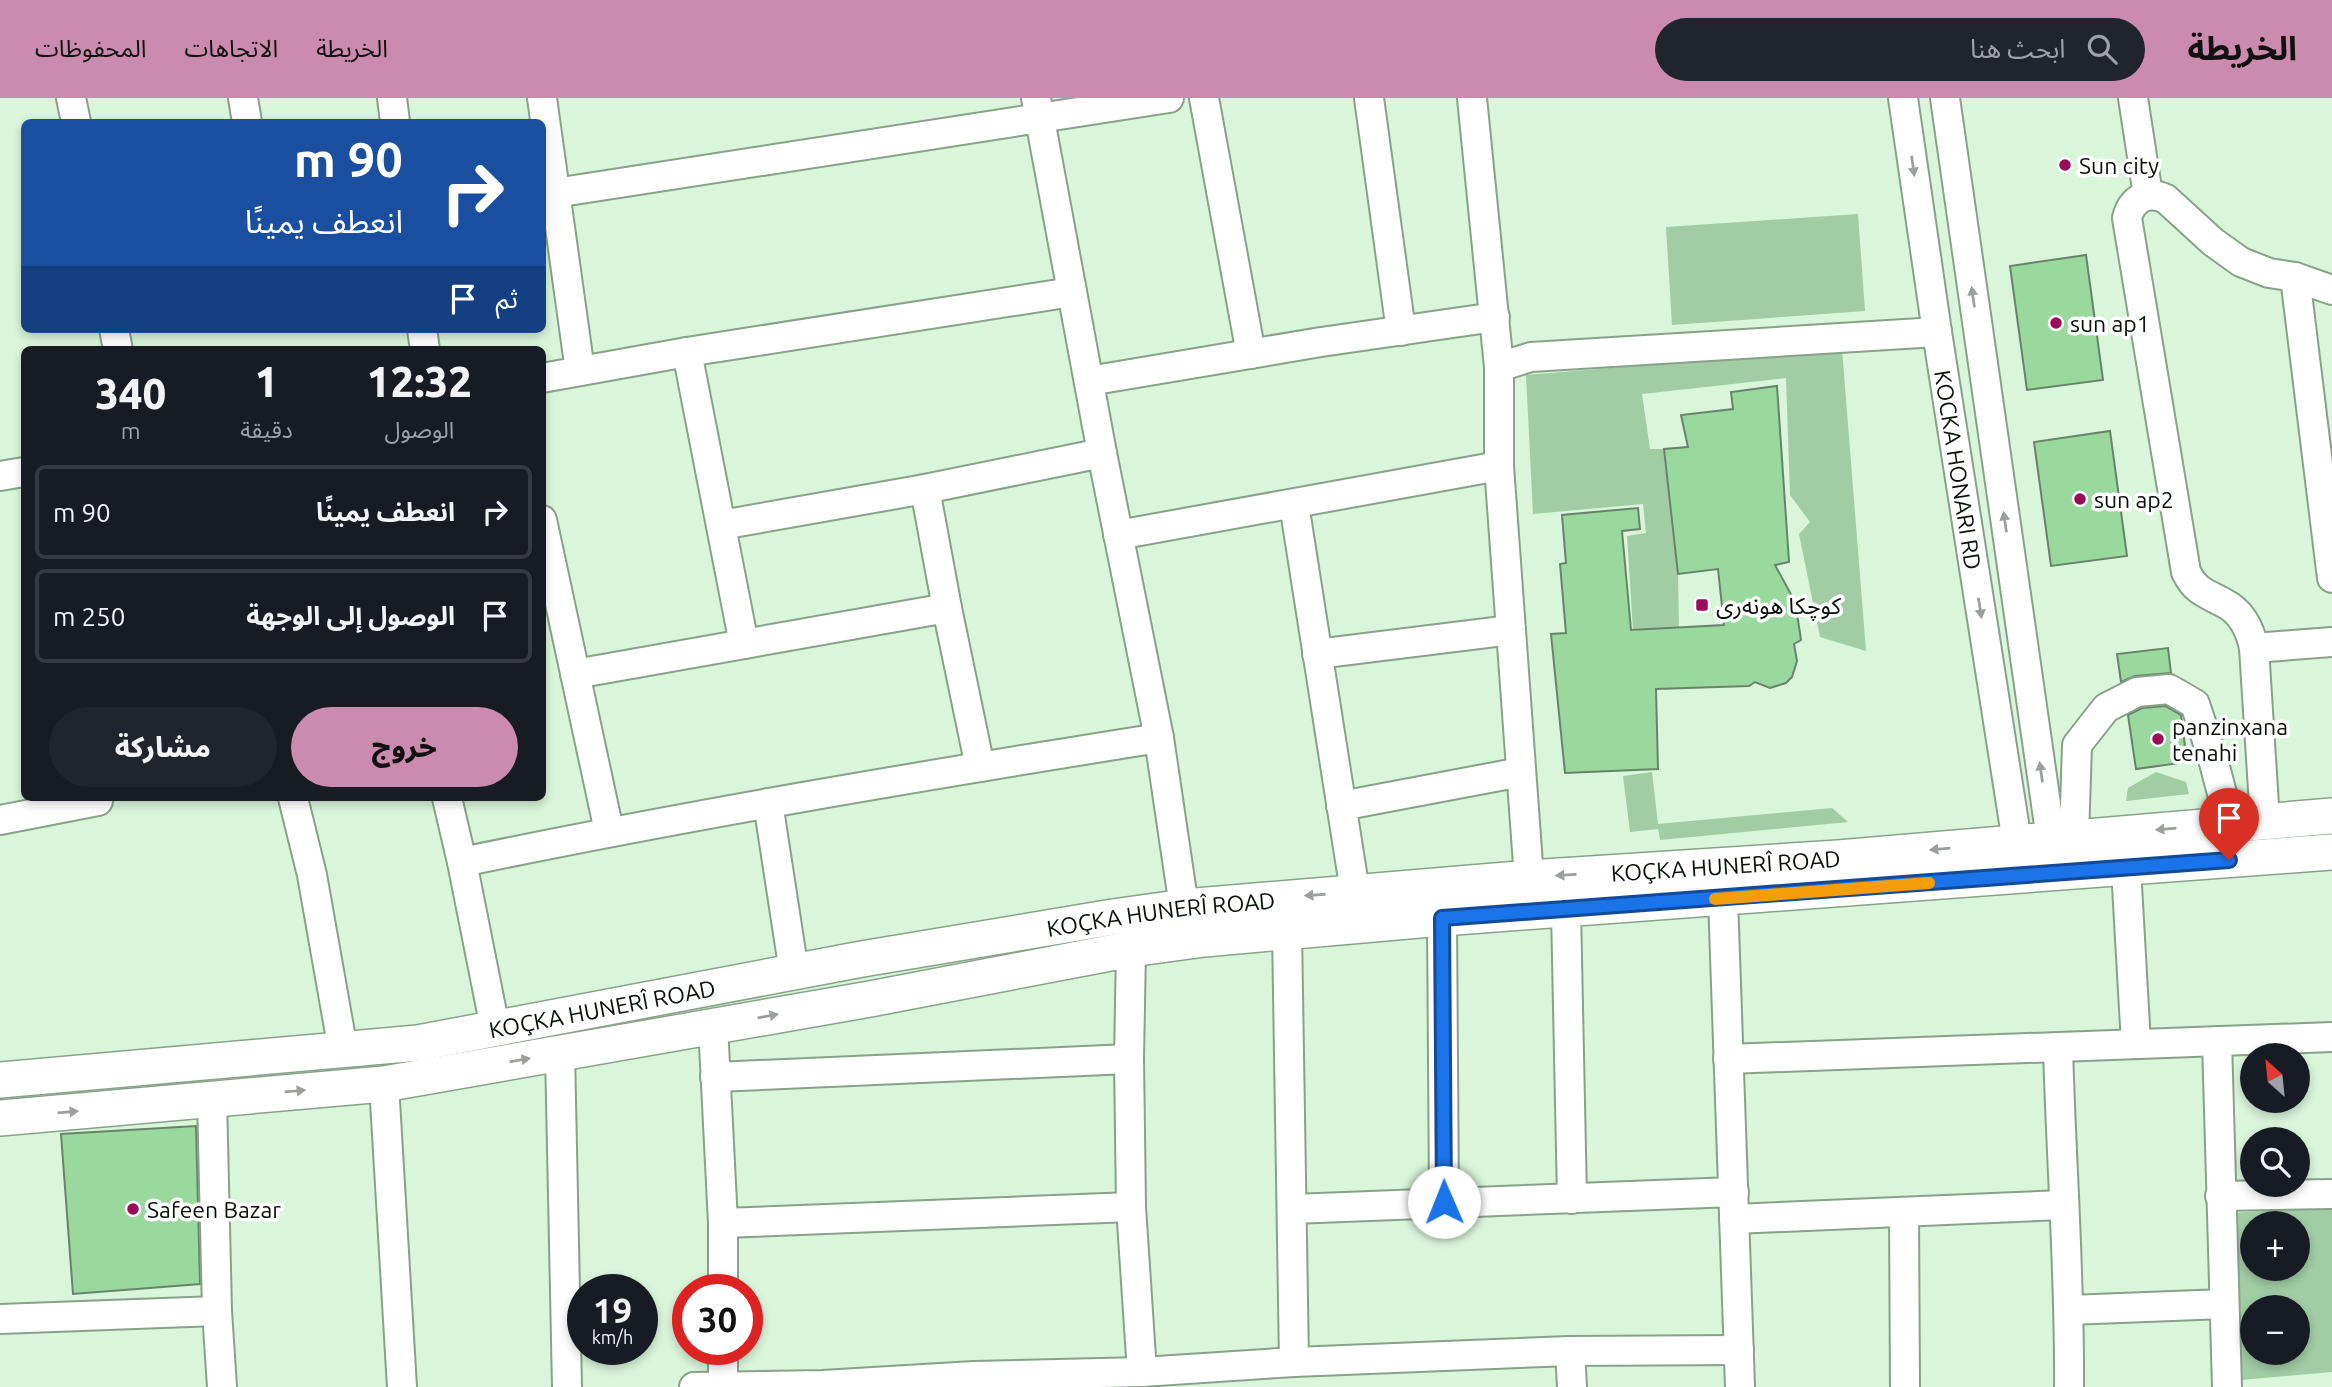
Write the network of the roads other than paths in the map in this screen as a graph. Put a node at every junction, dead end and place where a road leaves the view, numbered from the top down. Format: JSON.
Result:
{"nodes":[{"id":1,"x":71,"y":98,"type":"edge"},
{"id":2,"x":243,"y":98,"type":"edge"},
{"id":3,"x":392,"y":98,"type":"edge"},
{"id":4,"x":542,"y":98,"type":"edge"},
{"id":5,"x":1169,"y":98,"type":"edge"},
{"id":6,"x":1204,"y":98,"type":"edge"},
{"id":7,"x":1369,"y":98,"type":"edge"},
{"id":8,"x":1472,"y":98,"type":"edge"},
{"id":9,"x":1903,"y":98,"type":"edge"},
{"id":10,"x":1945,"y":98,"type":"edge"},
{"id":11,"x":2133,"y":98,"type":"edge"},
{"id":12,"x":1037,"y":108,"type":"edge"},
{"id":13,"x":75,"y":119,"type":"edge"},
{"id":14,"x":246,"y":119,"type":"edge"},
{"id":15,"x":395,"y":119,"type":"edge"},
{"id":16,"x":545,"y":119,"type":"edge"},
{"id":17,"x":546,"y":128,"type":"edge"},
{"id":18,"x":555,"y":194,"type":"junction"},
{"id":19,"x":2148,"y":195,"type":"junction"},
{"id":20,"x":2295,"y":277,"type":"junction"},
{"id":21,"x":2332,"y":290,"type":"edge"},
{"id":22,"x":1072,"y":292,"type":"junction"},
{"id":23,"x":1495,"y":317,"type":"junction"},
{"id":24,"x":1401,"y":331,"type":"junction"},
{"id":25,"x":1937,"y":332,"type":"junction"},
{"id":26,"x":687,"y":352,"type":"junction"},
{"id":27,"x":1251,"y":354,"type":"junction"},
{"id":28,"x":1499,"y":367,"type":"junction"},
{"id":29,"x":580,"y":371,"type":"junction"},
{"id":30,"x":546,"y":377,"type":"edge"},
{"id":31,"x":1089,"y":381,"type":"junction"},
{"id":32,"x":1102,"y":453,"type":"junction"},
{"id":33,"x":1499,"y":466,"type":"junction"},
{"id":34,"x":21,"y":472,"type":"edge"},
{"id":35,"x":0,"y":476,"type":"edge"},
{"id":36,"x":925,"y":489,"type":"junction"},
{"id":37,"x":2001,"y":491,"type":"junction"},
{"id":38,"x":1962,"y":494,"type":"junction"},
{"id":39,"x":1294,"y":504,"type":"junction"},
{"id":40,"x":721,"y":525,"type":"junction"},
{"id":41,"x":1118,"y":535,"type":"junction"},
{"id":42,"x":546,"y":538,"type":"edge"},
{"id":43,"x":2332,"y":578,"type":"edge"},
{"id":44,"x":947,"y":608,"type":"junction"},
{"id":45,"x":1511,"y":630,"type":"junction"},
{"id":46,"x":2332,"y":642,"type":"edge"},
{"id":47,"x":744,"y":644,"type":"junction"},
{"id":48,"x":2254,"y":648,"type":"junction"},
{"id":49,"x":1317,"y":654,"type":"junction"},
{"id":50,"x":576,"y":674,"type":"junction"},
{"id":51,"x":1159,"y":738,"type":"junction"},
{"id":52,"x":981,"y":767,"type":"junction"},
{"id":53,"x":1521,"y":772,"type":"junction"},
{"id":54,"x":92,"y":801,"type":"edge"},
{"id":55,"x":293,"y":801,"type":"edge"},
{"id":56,"x":448,"y":801,"type":"edge"},
{"id":57,"x":768,"y":803,"type":"junction"},
{"id":58,"x":1341,"y":806,"type":"junction"},
{"id":59,"x":2332,"y":816,"type":"edge"},
{"id":60,"x":0,"y":820,"type":"edge"},
{"id":61,"x":2265,"y":821,"type":"junction"},
{"id":62,"x":2230,"y":824,"type":"junction"},
{"id":63,"x":609,"y":831,"type":"junction"},
{"id":64,"x":2047,"y":839,"type":"junction"},
{"id":65,"x":2332,"y":852,"type":"edge"},
{"id":66,"x":463,"y":862,"type":"junction"},
{"id":67,"x":2126,"y":868,"type":"junction"},
{"id":68,"x":1529,"y":878,"type":"junction"},
{"id":69,"x":1354,"y":892,"type":"junction"},
{"id":70,"x":1723,"y":898,"type":"junction"},
{"id":71,"x":1184,"y":907,"type":"junction"},
{"id":72,"x":1566,"y":910,"type":"junction"},
{"id":73,"x":1442,"y":918,"type":"junction"},
{"id":74,"x":1287,"y":931,"type":"junction"},
{"id":75,"x":1131,"y":949,"type":"junction"},
{"id":76,"x":862,"y":959,"type":"junction"},
{"id":77,"x":794,"y":972,"type":"junction"},
{"id":78,"x":870,"y":999,"type":"junction"},
{"id":79,"x":713,"y":1025,"type":"junction"},
{"id":80,"x":495,"y":1028,"type":"junction"},
{"id":81,"x":2332,"y":1037,"type":"edge"},
{"id":82,"x":2217,"y":1041,"type":"junction"},
{"id":83,"x":2136,"y":1044,"type":"junction"},
{"id":84,"x":2058,"y":1047,"type":"junction"},
{"id":85,"x":343,"y":1050,"type":"junction"},
{"id":86,"x":560,"y":1052,"type":"junction"},
{"id":87,"x":1129,"y":1059,"type":"junction"},
{"id":88,"x":1728,"y":1059,"type":"junction"},
{"id":89,"x":715,"y":1077,"type":"junction"},
{"id":90,"x":0,"y":1080,"type":"edge"},
{"id":91,"x":384,"y":1084,"type":"junction"},
{"id":92,"x":212,"y":1099,"type":"junction"},
{"id":93,"x":0,"y":1118,"type":"edge"},
{"id":94,"x":2332,"y":1194,"type":"edge"},
{"id":95,"x":2220,"y":1196,"type":"junction"},
{"id":96,"x":1572,"y":1199,"type":"junction"},
{"id":97,"x":1444,"y":1202,"type":"junction"},
{"id":98,"x":1734,"y":1205,"type":"junction"},
{"id":99,"x":2063,"y":1205,"type":"junction"},
{"id":100,"x":1131,"y":1207,"type":"junction"},
{"id":101,"x":1292,"y":1209,"type":"junction"},
{"id":102,"x":1904,"y":1212,"type":"junction"},
{"id":103,"x":723,"y":1223,"type":"junction"},
{"id":104,"x":723,"y":1274,"type":"edge"},
{"id":105,"x":2224,"y":1304,"type":"junction"},
{"id":106,"x":2069,"y":1310,"type":"junction"},
{"id":107,"x":217,"y":1311,"type":"junction"},
{"id":108,"x":0,"y":1319,"type":"edge"},
{"id":109,"x":1739,"y":1350,"type":"junction"},
{"id":110,"x":1570,"y":1351,"type":"junction"},
{"id":111,"x":1294,"y":1362,"type":"junction"},
{"id":112,"x":723,"y":1365,"type":"edge"},
{"id":113,"x":1142,"y":1372,"type":"junction"},
{"id":114,"x":1218,"y":1377,"type":"edge"},
{"id":115,"x":974,"y":1381,"type":"edge"},
{"id":116,"x":723,"y":1385,"type":"edge"},
{"id":117,"x":823,"y":1386,"type":"edge"},
{"id":118,"x":222,"y":1387,"type":"edge"},
{"id":119,"x":402,"y":1387,"type":"edge"},
{"id":120,"x":568,"y":1387,"type":"edge"},
{"id":121,"x":694,"y":1387,"type":"edge"},
{"id":122,"x":1572,"y":1387,"type":"edge"},
{"id":123,"x":1740,"y":1387,"type":"edge"},
{"id":124,"x":1905,"y":1387,"type":"edge"},
{"id":125,"x":2069,"y":1387,"type":"edge"},
{"id":126,"x":2227,"y":1387,"type":"edge"}],
"edges":[{"from":1,"to":13,"type":"street"},
{"from":2,"to":14,"type":"street"},
{"from":3,"to":15,"type":"street"},
{"from":4,"to":16,"type":"street"},
{"from":5,"to":12,"type":"street"},
{"from":6,"to":27,"type":"street"},
{"from":7,"to":24,"type":"street"},
{"from":8,"to":23,"type":"street"},
{"from":9,"to":25,"type":"street","name":"KOCKA HONARI RD","one_way":true},
{"from":37,"to":10,"type":"street","name":"KOCKA HONARI RD","one_way":true},
{"from":11,"to":19,"type":"street"},
{"from":12,"to":18,"type":"street"},
{"from":12,"to":22,"type":"street"},
{"from":17,"to":18,"type":"street"},
{"from":18,"to":29,"type":"street"},
{"from":19,"to":20,"type":"street"},
{"from":19,"to":48,"type":"street"},
{"from":20,"to":21,"type":"street"},
{"from":20,"to":43,"type":"street"},
{"from":22,"to":26,"type":"street"},
{"from":22,"to":31,"type":"street"},
{"from":23,"to":24,"type":"street"},
{"from":23,"to":28,"type":"street"},
{"from":24,"to":27,"type":"street"},
{"from":25,"to":28,"type":"street"},
{"from":25,"to":38,"type":"street","name":"KOCKA HONARI RD"},
{"from":26,"to":29,"type":"street"},
{"from":26,"to":40,"type":"street"},
{"from":27,"to":31,"type":"street"},
{"from":28,"to":33,"type":"street"},
{"from":29,"to":30,"type":"street"},
{"from":31,"to":32,"type":"street"},
{"from":32,"to":36,"type":"street"},
{"from":32,"to":41,"type":"street"},
{"from":33,"to":39,"type":"street"},
{"from":33,"to":45,"type":"street"},
{"from":34,"to":35,"type":"street"},
{"from":36,"to":40,"type":"street"},
{"from":36,"to":44,"type":"street"},
{"from":37,"to":38,"type":"street"},
{"from":64,"to":37,"type":"street","name":"KOCKA HONARI RD","one_way":true},
{"from":38,"to":64,"type":"street","name":"KOCKA HONARI RD","one_way":true},
{"from":39,"to":41,"type":"street"},
{"from":39,"to":49,"type":"street"},
{"from":40,"to":47,"type":"street"},
{"from":41,"to":51,"type":"street"},
{"from":42,"to":50,"type":"street"},
{"from":44,"to":47,"type":"street"},
{"from":44,"to":52,"type":"street"},
{"from":45,"to":49,"type":"street"},
{"from":45,"to":53,"type":"street"},
{"from":46,"to":48,"type":"street"},
{"from":47,"to":50,"type":"street"},
{"from":48,"to":61,"type":"street"},
{"from":49,"to":58,"type":"street"},
{"from":50,"to":63,"type":"street"},
{"from":51,"to":52,"type":"street"},
{"from":51,"to":71,"type":"street"},
{"from":52,"to":57,"type":"street"},
{"from":53,"to":58,"type":"street"},
{"from":53,"to":68,"type":"street"},
{"from":54,"to":60,"type":"street"},
{"from":55,"to":85,"type":"street"},
{"from":56,"to":66,"type":"street"},
{"from":57,"to":63,"type":"street"},
{"from":57,"to":77,"type":"street"},
{"from":58,"to":69,"type":"street"},
{"from":59,"to":61,"type":"main road","name":"KOÇKA HUNERÎ ROAD"},
{"from":61,"to":62,"type":"main road","name":"KOÇKA HUNERÎ ROAD"},
{"from":62,"to":64,"type":"main road","name":"KOÇKA HUNERÎ ROAD","one_way":true},
{"from":62,"to":64,"type":"street"},
{"from":63,"to":66,"type":"street"},
{"from":64,"to":68,"type":"main road","name":"KOÇKA HUNERÎ ROAD","one_way":true},
{"from":65,"to":67,"type":"main road"},
{"from":66,"to":80,"type":"street"},
{"from":67,"to":70,"type":"main road"},
{"from":67,"to":83,"type":"street"},
{"from":68,"to":69,"type":"main road","name":"KOÇKA HUNERÎ ROAD"},
{"from":69,"to":71,"type":"main road","name":"KOÇKA HUNERÎ ROAD","one_way":true},
{"from":70,"to":72,"type":"main road"},
{"from":70,"to":88,"type":"street"},
{"from":71,"to":76,"type":"main road","name":"KOÇKA HUNERÎ ROAD"},
{"from":72,"to":73,"type":"main road"},
{"from":72,"to":96,"type":"street"},
{"from":73,"to":74,"type":"main road"},
{"from":73,"to":97,"type":"street"},
{"from":74,"to":75,"type":"main road"},
{"from":74,"to":101,"type":"street"},
{"from":75,"to":78,"type":"main road"},
{"from":75,"to":87,"type":"street"},
{"from":76,"to":77,"type":"main road","name":"KOÇKA HUNERÎ ROAD"},
{"from":76,"to":78,"type":"main road"},
{"from":77,"to":80,"type":"main road","name":"KOÇKA HUNERÎ ROAD"},
{"from":79,"to":78,"type":"main road","one_way":true},
{"from":79,"to":86,"type":"main road"},
{"from":79,"to":89,"type":"street"},
{"from":80,"to":85,"type":"main road","name":"KOÇKA HUNERÎ ROAD"},
{"from":81,"to":82,"type":"street"},
{"from":82,"to":83,"type":"street"},
{"from":82,"to":95,"type":"street"},
{"from":83,"to":84,"type":"street"},
{"from":84,"to":88,"type":"street"},
{"from":84,"to":99,"type":"street"},
{"from":85,"to":90,"type":"main road","name":"KOÇKA HUNERÎ ROAD"},
{"from":91,"to":86,"type":"main road","one_way":true},
{"from":86,"to":120,"type":"street"},
{"from":87,"to":89,"type":"street"},
{"from":87,"to":100,"type":"street"},
{"from":88,"to":98,"type":"street"},
{"from":89,"to":103,"type":"street"},
{"from":92,"to":91,"type":"main road","one_way":true},
{"from":91,"to":119,"type":"street"},
{"from":93,"to":92,"type":"main road","one_way":true},
{"from":92,"to":107,"type":"street"},
{"from":94,"to":95,"type":"street"},
{"from":95,"to":105,"type":"street"},
{"from":96,"to":97,"type":"street"},
{"from":96,"to":98,"type":"street"},
{"from":97,"to":101,"type":"street"},
{"from":98,"to":102,"type":"street"},
{"from":98,"to":109,"type":"street"},
{"from":99,"to":102,"type":"street"},
{"from":99,"to":106,"type":"street"},
{"from":100,"to":103,"type":"street"},
{"from":100,"to":113,"type":"street"},
{"from":101,"to":111,"type":"street"},
{"from":102,"to":124,"type":"street"},
{"from":103,"to":104,"type":"street"},
{"from":105,"to":106,"type":"street"},
{"from":105,"to":126,"type":"street"},
{"from":106,"to":125,"type":"street"},
{"from":107,"to":108,"type":"street"},
{"from":107,"to":118,"type":"street"},
{"from":109,"to":110,"type":"street"},
{"from":109,"to":123,"type":"street"},
{"from":110,"to":111,"type":"street"},
{"from":110,"to":122,"type":"street"},
{"from":111,"to":114,"type":"street"},
{"from":112,"to":116,"type":"street"},
{"from":113,"to":114,"type":"street"},
{"from":113,"to":115,"type":"street"},
{"from":115,"to":117,"type":"street"},
{"from":116,"to":117,"type":"street"},
{"from":116,"to":121,"type":"street"}]}
